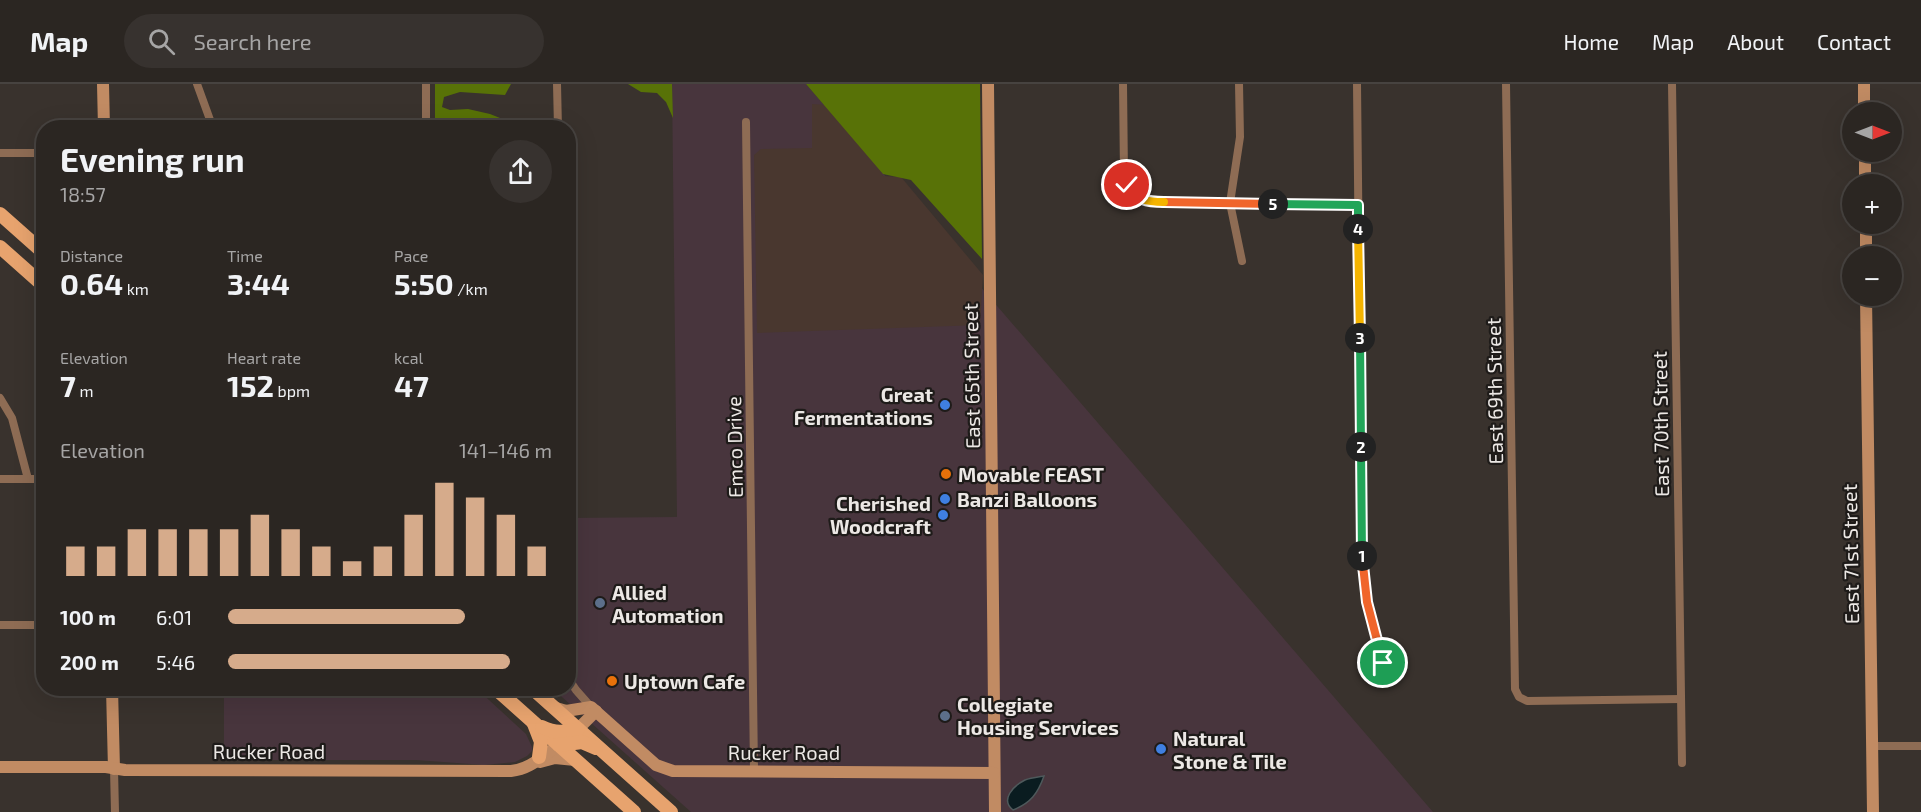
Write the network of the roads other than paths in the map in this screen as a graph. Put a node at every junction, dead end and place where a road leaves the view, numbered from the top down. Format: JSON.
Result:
{"nodes":[{"id":1,"x":103,"y":84,"type":"edge"},
{"id":2,"x":197,"y":84,"type":"edge"},
{"id":3,"x":426,"y":84,"type":"edge"},
{"id":4,"x":557,"y":84,"type":"edge"},
{"id":5,"x":988,"y":84,"type":"edge"},
{"id":6,"x":1123,"y":84,"type":"edge"},
{"id":7,"x":1239,"y":84,"type":"edge"},
{"id":8,"x":1357,"y":84,"type":"edge"},
{"id":9,"x":1506,"y":84,"type":"edge"},
{"id":10,"x":1672,"y":84,"type":"edge"},
{"id":11,"x":1864,"y":84,"type":"edge"},
{"id":12,"x":1864,"y":102,"type":"edge"},
{"id":13,"x":104,"y":120,"type":"edge"},
{"id":14,"x":210,"y":120,"type":"edge"},
{"id":15,"x":426,"y":120,"type":"edge"},
{"id":16,"x":558,"y":120,"type":"edge"},
{"id":17,"x":746,"y":122,"type":"dead end"},
{"id":18,"x":0,"y":153,"type":"edge"},
{"id":19,"x":36,"y":153,"type":"edge"},
{"id":20,"x":1230,"y":203,"type":"junction"},
{"id":21,"x":1358,"y":205,"type":"junction"},
{"id":22,"x":0,"y":214,"type":"edge"},
{"id":23,"x":36,"y":246,"type":"edge"},
{"id":24,"x":0,"y":247,"type":"edge"},
{"id":25,"x":1242,"y":261,"type":"dead end"},
{"id":26,"x":36,"y":279,"type":"edge"},
{"id":27,"x":1866,"y":306,"type":"edge"},
{"id":28,"x":0,"y":398,"type":"edge"},
{"id":29,"x":0,"y":479,"type":"edge"},
{"id":30,"x":28,"y":479,"type":"junction"},
{"id":31,"x":36,"y":479,"type":"edge"},
{"id":32,"x":0,"y":625,"type":"edge"},
{"id":33,"x":36,"y":625,"type":"edge"},
{"id":34,"x":1383,"y":663,"type":"dead end"},
{"id":35,"x":576,"y":690,"type":"edge"},
{"id":36,"x":112,"y":696,"type":"edge"},
{"id":37,"x":504,"y":696,"type":"edge"},
{"id":38,"x":541,"y":696,"type":"edge"},
{"id":39,"x":1681,"y":699,"type":"junction"},
{"id":40,"x":553,"y":707,"type":"junction"},
{"id":41,"x":593,"y":709,"type":"junction"},
{"id":42,"x":533,"y":722,"type":"junction"},
{"id":43,"x":578,"y":729,"type":"junction"},
{"id":44,"x":559,"y":745,"type":"junction"},
{"id":45,"x":1872,"y":746,"type":"junction"},
{"id":46,"x":1921,"y":746,"type":"edge"},
{"id":47,"x":600,"y":750,"type":"junction"},
{"id":48,"x":537,"y":760,"type":"junction"},
{"id":49,"x":575,"y":760,"type":"junction"},
{"id":50,"x":1682,"y":763,"type":"dead end"},
{"id":51,"x":0,"y":767,"type":"edge"},
{"id":52,"x":114,"y":769,"type":"junction"},
{"id":53,"x":754,"y":771,"type":"junction"},
{"id":54,"x":994,"y":773,"type":"junction"},
{"id":55,"x":115,"y":812,"type":"edge"},
{"id":56,"x":634,"y":812,"type":"edge"},
{"id":57,"x":671,"y":812,"type":"edge"},
{"id":58,"x":995,"y":812,"type":"edge"},
{"id":59,"x":1873,"y":812,"type":"edge"}],
"edges":[{"from":1,"to":13,"type":"street"},
{"from":2,"to":14,"type":"street"},
{"from":3,"to":15,"type":"street"},
{"from":4,"to":16,"type":"street"},
{"from":5,"to":54,"type":"street","name":"East 65th Street"},
{"from":6,"to":20,"type":"street"},
{"from":7,"to":20,"type":"street"},
{"from":8,"to":21,"type":"street"},
{"from":9,"to":39,"type":"street","name":"East 69th Street"},
{"from":10,"to":39,"type":"street","name":"East 70th Street"},
{"from":11,"to":12,"type":"street"},
{"from":17,"to":53,"type":"street","name":"Emco Drive"},
{"from":18,"to":19,"type":"street"},
{"from":20,"to":21,"type":"street"},
{"from":20,"to":25,"type":"street"},
{"from":21,"to":34,"type":"street"},
{"from":22,"to":23,"type":"main road"},
{"from":24,"to":26,"type":"main road"},
{"from":27,"to":45,"type":"street","name":"East 71st Street"},
{"from":28,"to":30,"type":"street"},
{"from":29,"to":30,"type":"street"},
{"from":30,"to":31,"type":"street"},
{"from":32,"to":33,"type":"street"},
{"from":35,"to":41,"type":"street"},
{"from":36,"to":52,"type":"street"},
{"from":37,"to":42,"type":"main road"},
{"from":38,"to":40,"type":"main road"},
{"from":39,"to":50,"type":"street","name":"East 70th Street"},
{"from":40,"to":41,"type":"street"},
{"from":40,"to":43,"type":"main road"},
{"from":41,"to":43,"type":"street"},
{"from":41,"to":53,"type":"street","name":"Rucker Road"},
{"from":42,"to":43,"type":"main road"},
{"from":42,"to":44,"type":"main road"},
{"from":42,"to":48,"type":"main road"},
{"from":43,"to":47,"type":"main road"},
{"from":44,"to":47,"type":"main road"},
{"from":44,"to":48,"type":"street","name":"Rucker Road"},
{"from":44,"to":49,"type":"main road"},
{"from":45,"to":46,"type":"street"},
{"from":45,"to":59,"type":"street","name":"East 71st Street"},
{"from":47,"to":57,"type":"main road"},
{"from":48,"to":49,"type":"street","name":"Rucker Road"},
{"from":48,"to":52,"type":"street","name":"Rucker Road"},
{"from":49,"to":56,"type":"main road"},
{"from":51,"to":52,"type":"street","name":"Rucker Road"},
{"from":52,"to":55,"type":"street"},
{"from":53,"to":54,"type":"street","name":"Rucker Road"},
{"from":54,"to":58,"type":"street","name":"East 65th Street"}]}
